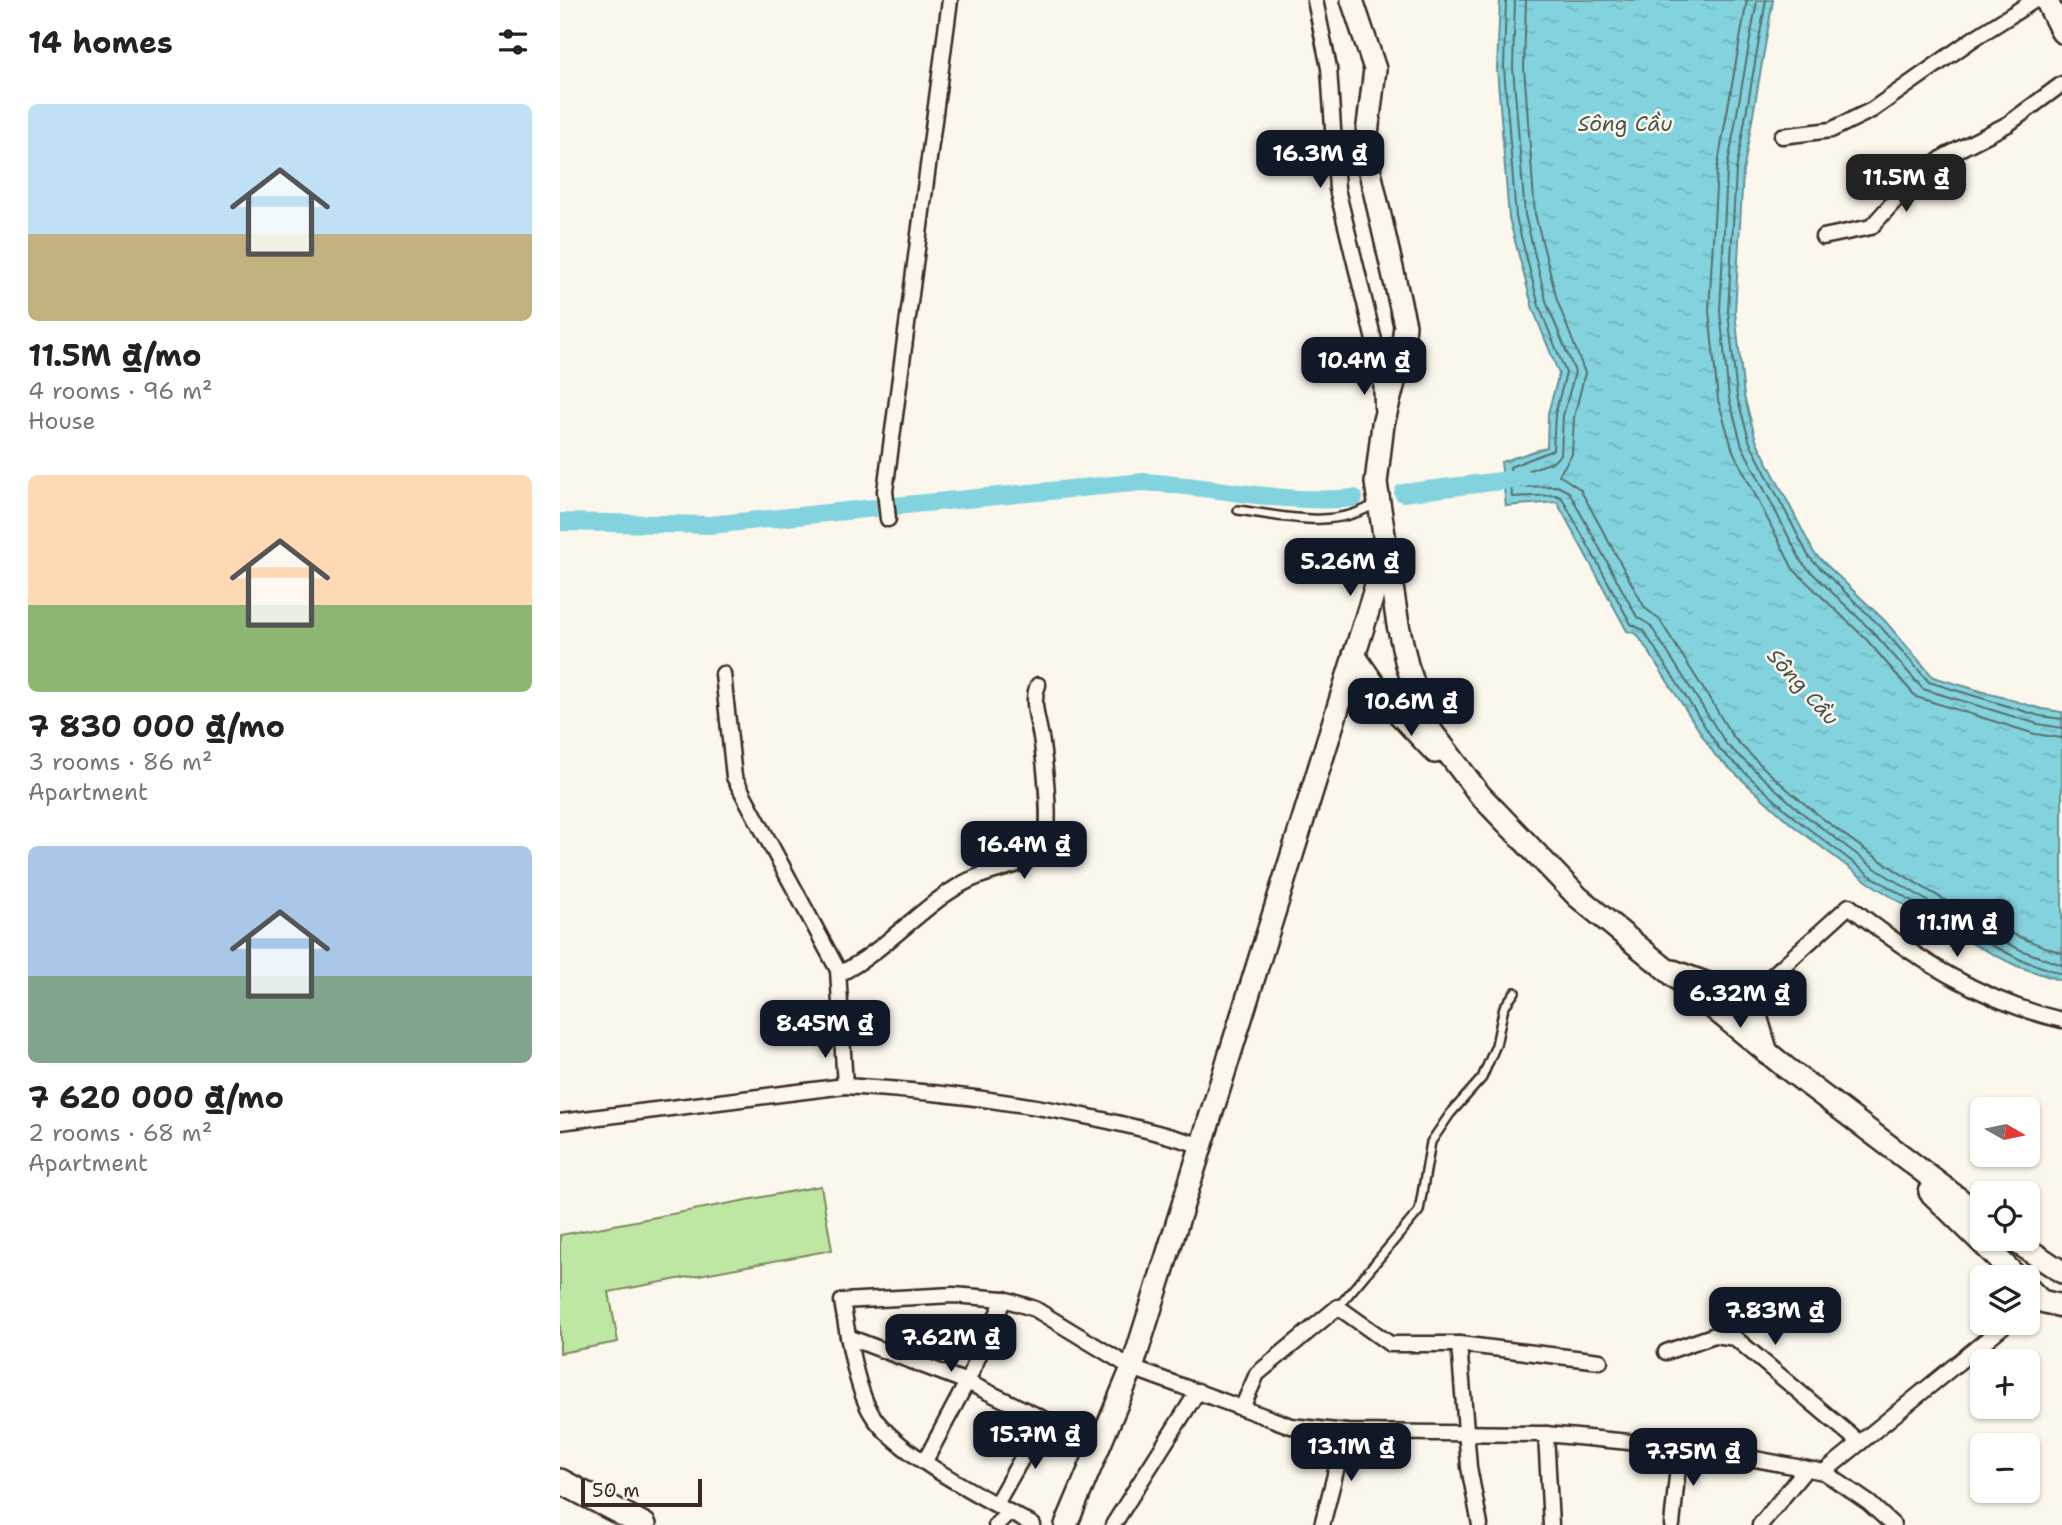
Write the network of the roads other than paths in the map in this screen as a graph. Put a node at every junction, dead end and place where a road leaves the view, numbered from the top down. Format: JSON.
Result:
{"nodes":[{"id":1,"x":950,"y":0,"type":"edge"},
{"id":2,"x":1315,"y":0,"type":"edge"},
{"id":3,"x":1352,"y":0,"type":"edge"},
{"id":4,"x":2035,"y":0,"type":"edge"},
{"id":5,"x":2046,"y":0,"type":"edge"},
{"id":6,"x":2062,"y":32,"type":"edge"},
{"id":7,"x":2062,"y":84,"type":"edge"},
{"id":8,"x":1782,"y":136,"type":"dead end"},
{"id":9,"x":1823,"y":237,"type":"dead end"},
{"id":10,"x":1383,"y":424,"type":"junction"},
{"id":11,"x":1378,"y":502,"type":"junction"},
{"id":12,"x":1238,"y":510,"type":"dead end"},
{"id":13,"x":888,"y":519,"type":"dead end"},
{"id":14,"x":1386,"y":555,"type":"junction"},
{"id":15,"x":1354,"y":655,"type":"junction"},
{"id":16,"x":723,"y":674,"type":"dead end"},
{"id":17,"x":1038,"y":685,"type":"dead end"},
{"id":18,"x":1480,"y":795,"type":"junction"},
{"id":19,"x":1661,"y":968,"type":"junction"},
{"id":20,"x":839,"y":974,"type":"junction"},
{"id":21,"x":1515,"y":992,"type":"dead end"},
{"id":22,"x":1750,"y":996,"type":"junction"},
{"id":23,"x":2062,"y":1020,"type":"edge"},
{"id":24,"x":1767,"y":1053,"type":"junction"},
{"id":25,"x":845,"y":1086,"type":"junction"},
{"id":26,"x":560,"y":1122,"type":"edge"},
{"id":27,"x":1885,"y":1144,"type":"junction"},
{"id":28,"x":1203,"y":1146,"type":"junction"},
{"id":29,"x":1970,"y":1207,"type":"edge"},
{"id":30,"x":2030,"y":1251,"type":"edge"},
{"id":31,"x":2005,"y":1265,"type":"edge"},
{"id":32,"x":2062,"y":1272,"type":"edge"},
{"id":33,"x":1004,"y":1299,"type":"junction"},
{"id":34,"x":1338,"y":1307,"type":"junction"},
{"id":35,"x":1992,"y":1335,"type":"edge"},
{"id":36,"x":848,"y":1337,"type":"junction"},
{"id":37,"x":1459,"y":1344,"type":"junction"},
{"id":38,"x":1667,"y":1352,"type":"dead end"},
{"id":39,"x":1600,"y":1361,"type":"dead end"},
{"id":40,"x":1132,"y":1368,"type":"junction"},
{"id":41,"x":967,"y":1382,"type":"junction"},
{"id":42,"x":1198,"y":1391,"type":"junction"},
{"id":43,"x":1242,"y":1408,"type":"junction"},
{"id":44,"x":1043,"y":1421,"type":"junction"},
{"id":45,"x":1467,"y":1431,"type":"junction"},
{"id":46,"x":1346,"y":1432,"type":"junction"},
{"id":47,"x":1546,"y":1434,"type":"junction"},
{"id":48,"x":1860,"y":1443,"type":"junction"},
{"id":49,"x":1098,"y":1445,"type":"junction"},
{"id":50,"x":1680,"y":1447,"type":"junction"},
{"id":51,"x":925,"y":1461,"type":"junction"},
{"id":52,"x":1806,"y":1469,"type":"junction"},
{"id":53,"x":1825,"y":1472,"type":"junction"},
{"id":54,"x":560,"y":1481,"type":"edge"},
{"id":55,"x":996,"y":1504,"type":"junction"},
{"id":56,"x":1009,"y":1512,"type":"junction"},
{"id":57,"x":620,"y":1520,"type":"edge"},
{"id":58,"x":644,"y":1525,"type":"edge"},
{"id":59,"x":996,"y":1525,"type":"edge"},
{"id":60,"x":1033,"y":1525,"type":"edge"},
{"id":61,"x":1066,"y":1525,"type":"edge"},
{"id":62,"x":1112,"y":1525,"type":"edge"},
{"id":63,"x":1322,"y":1525,"type":"edge"},
{"id":64,"x":1480,"y":1525,"type":"edge"},
{"id":65,"x":1552,"y":1525,"type":"edge"},
{"id":66,"x":1672,"y":1525,"type":"edge"},
{"id":67,"x":1760,"y":1525,"type":"edge"},
{"id":68,"x":1893,"y":1525,"type":"edge"}],
"edges":[{"from":1,"to":13,"type":"street"},
{"from":2,"to":10,"type":"street"},
{"from":3,"to":10,"type":"main road"},
{"from":4,"to":8,"type":"street"},
{"from":5,"to":6,"type":"main road"},
{"from":7,"to":9,"type":"street"},
{"from":10,"to":11,"type":"main road"},
{"from":11,"to":12,"type":"lane"},
{"from":11,"to":14,"type":"main road"},
{"from":14,"to":15,"type":"main road"},
{"from":14,"to":18,"type":"main road"},
{"from":15,"to":18,"type":"main road"},
{"from":15,"to":28,"type":"main road"},
{"from":16,"to":20,"type":"street"},
{"from":17,"to":20,"type":"street"},
{"from":18,"to":19,"type":"main road"},
{"from":19,"to":22,"type":"main road"},
{"from":19,"to":24,"type":"main road"},
{"from":20,"to":25,"type":"street"},
{"from":21,"to":34,"type":"lane"},
{"from":22,"to":23,"type":"street"},
{"from":22,"to":24,"type":"main road"},
{"from":24,"to":27,"type":"main road"},
{"from":25,"to":26,"type":"street"},
{"from":25,"to":28,"type":"street"},
{"from":27,"to":29,"type":"main road"},
{"from":27,"to":31,"type":"main road"},
{"from":28,"to":40,"type":"main road"},
{"from":30,"to":32,"type":"main road"},
{"from":33,"to":36,"type":"street"},
{"from":33,"to":40,"type":"street"},
{"from":33,"to":41,"type":"street"},
{"from":34,"to":37,"type":"street"},
{"from":34,"to":43,"type":"street"},
{"from":35,"to":48,"type":"street"},
{"from":36,"to":41,"type":"street"},
{"from":36,"to":51,"type":"street"},
{"from":37,"to":39,"type":"street"},
{"from":37,"to":45,"type":"street"},
{"from":38,"to":48,"type":"street"},
{"from":40,"to":42,"type":"street"},
{"from":40,"to":49,"type":"main road"},
{"from":41,"to":44,"type":"street"},
{"from":41,"to":51,"type":"street"},
{"from":42,"to":43,"type":"street"},
{"from":42,"to":62,"type":"street"},
{"from":43,"to":46,"type":"street"},
{"from":44,"to":49,"type":"street"},
{"from":44,"to":55,"type":"street"},
{"from":45,"to":46,"type":"street"},
{"from":45,"to":47,"type":"street"},
{"from":45,"to":64,"type":"street"},
{"from":46,"to":63,"type":"street"},
{"from":47,"to":50,"type":"street"},
{"from":47,"to":65,"type":"street"},
{"from":48,"to":53,"type":"street"},
{"from":49,"to":61,"type":"main road"},
{"from":50,"to":52,"type":"street"},
{"from":50,"to":66,"type":"street"},
{"from":51,"to":55,"type":"street"},
{"from":52,"to":53,"type":"street"},
{"from":52,"to":67,"type":"street"},
{"from":53,"to":68,"type":"street"},
{"from":54,"to":57,"type":"main road"},
{"from":55,"to":56,"type":"street"},
{"from":56,"to":59,"type":"street"},
{"from":56,"to":60,"type":"street"},
{"from":57,"to":58,"type":"main road"}]}
